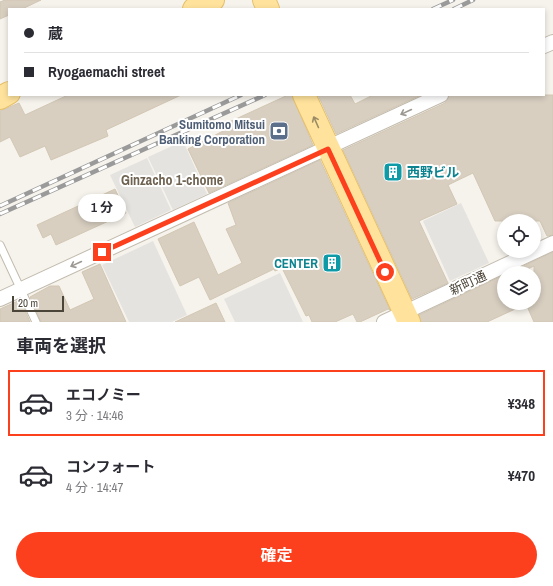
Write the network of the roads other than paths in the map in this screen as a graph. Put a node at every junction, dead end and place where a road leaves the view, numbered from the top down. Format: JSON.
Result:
{"nodes":[{"id":1,"x":213,"y":0,"type":"edge"},
{"id":2,"x":196,"y":8,"type":"edge"},
{"id":3,"x":304,"y":96,"type":"edge"},
{"id":4,"x":440,"y":96,"type":"edge"},
{"id":5,"x":328,"y":149,"type":"junction"},
{"id":6,"x":553,"y":243,"type":"edge"},
{"id":7,"x":0,"y":245,"type":"edge"},
{"id":8,"x":21,"y":289,"type":"junction"},
{"id":9,"x":0,"y":299,"type":"edge"},
{"id":10,"x":407,"y":317,"type":"edge"},
{"id":11,"x":36,"y":322,"type":"edge"},
{"id":12,"x":384,"y":322,"type":"edge"}],
"edges":[{"from":1,"to":2,"type":"main road"},
{"from":5,"to":3,"type":"main road","one_way":true},
{"from":4,"to":5,"type":"street","one_way":true},
{"from":5,"to":8,"type":"street","one_way":true},
{"from":5,"to":10,"type":"main road"},
{"from":6,"to":10,"type":"street","name":"新町通"},
{"from":7,"to":8,"type":"lane"},
{"from":8,"to":9,"type":"street"},
{"from":8,"to":11,"type":"lane"},
{"from":10,"to":12,"type":"street","name":"新町通"}]}
